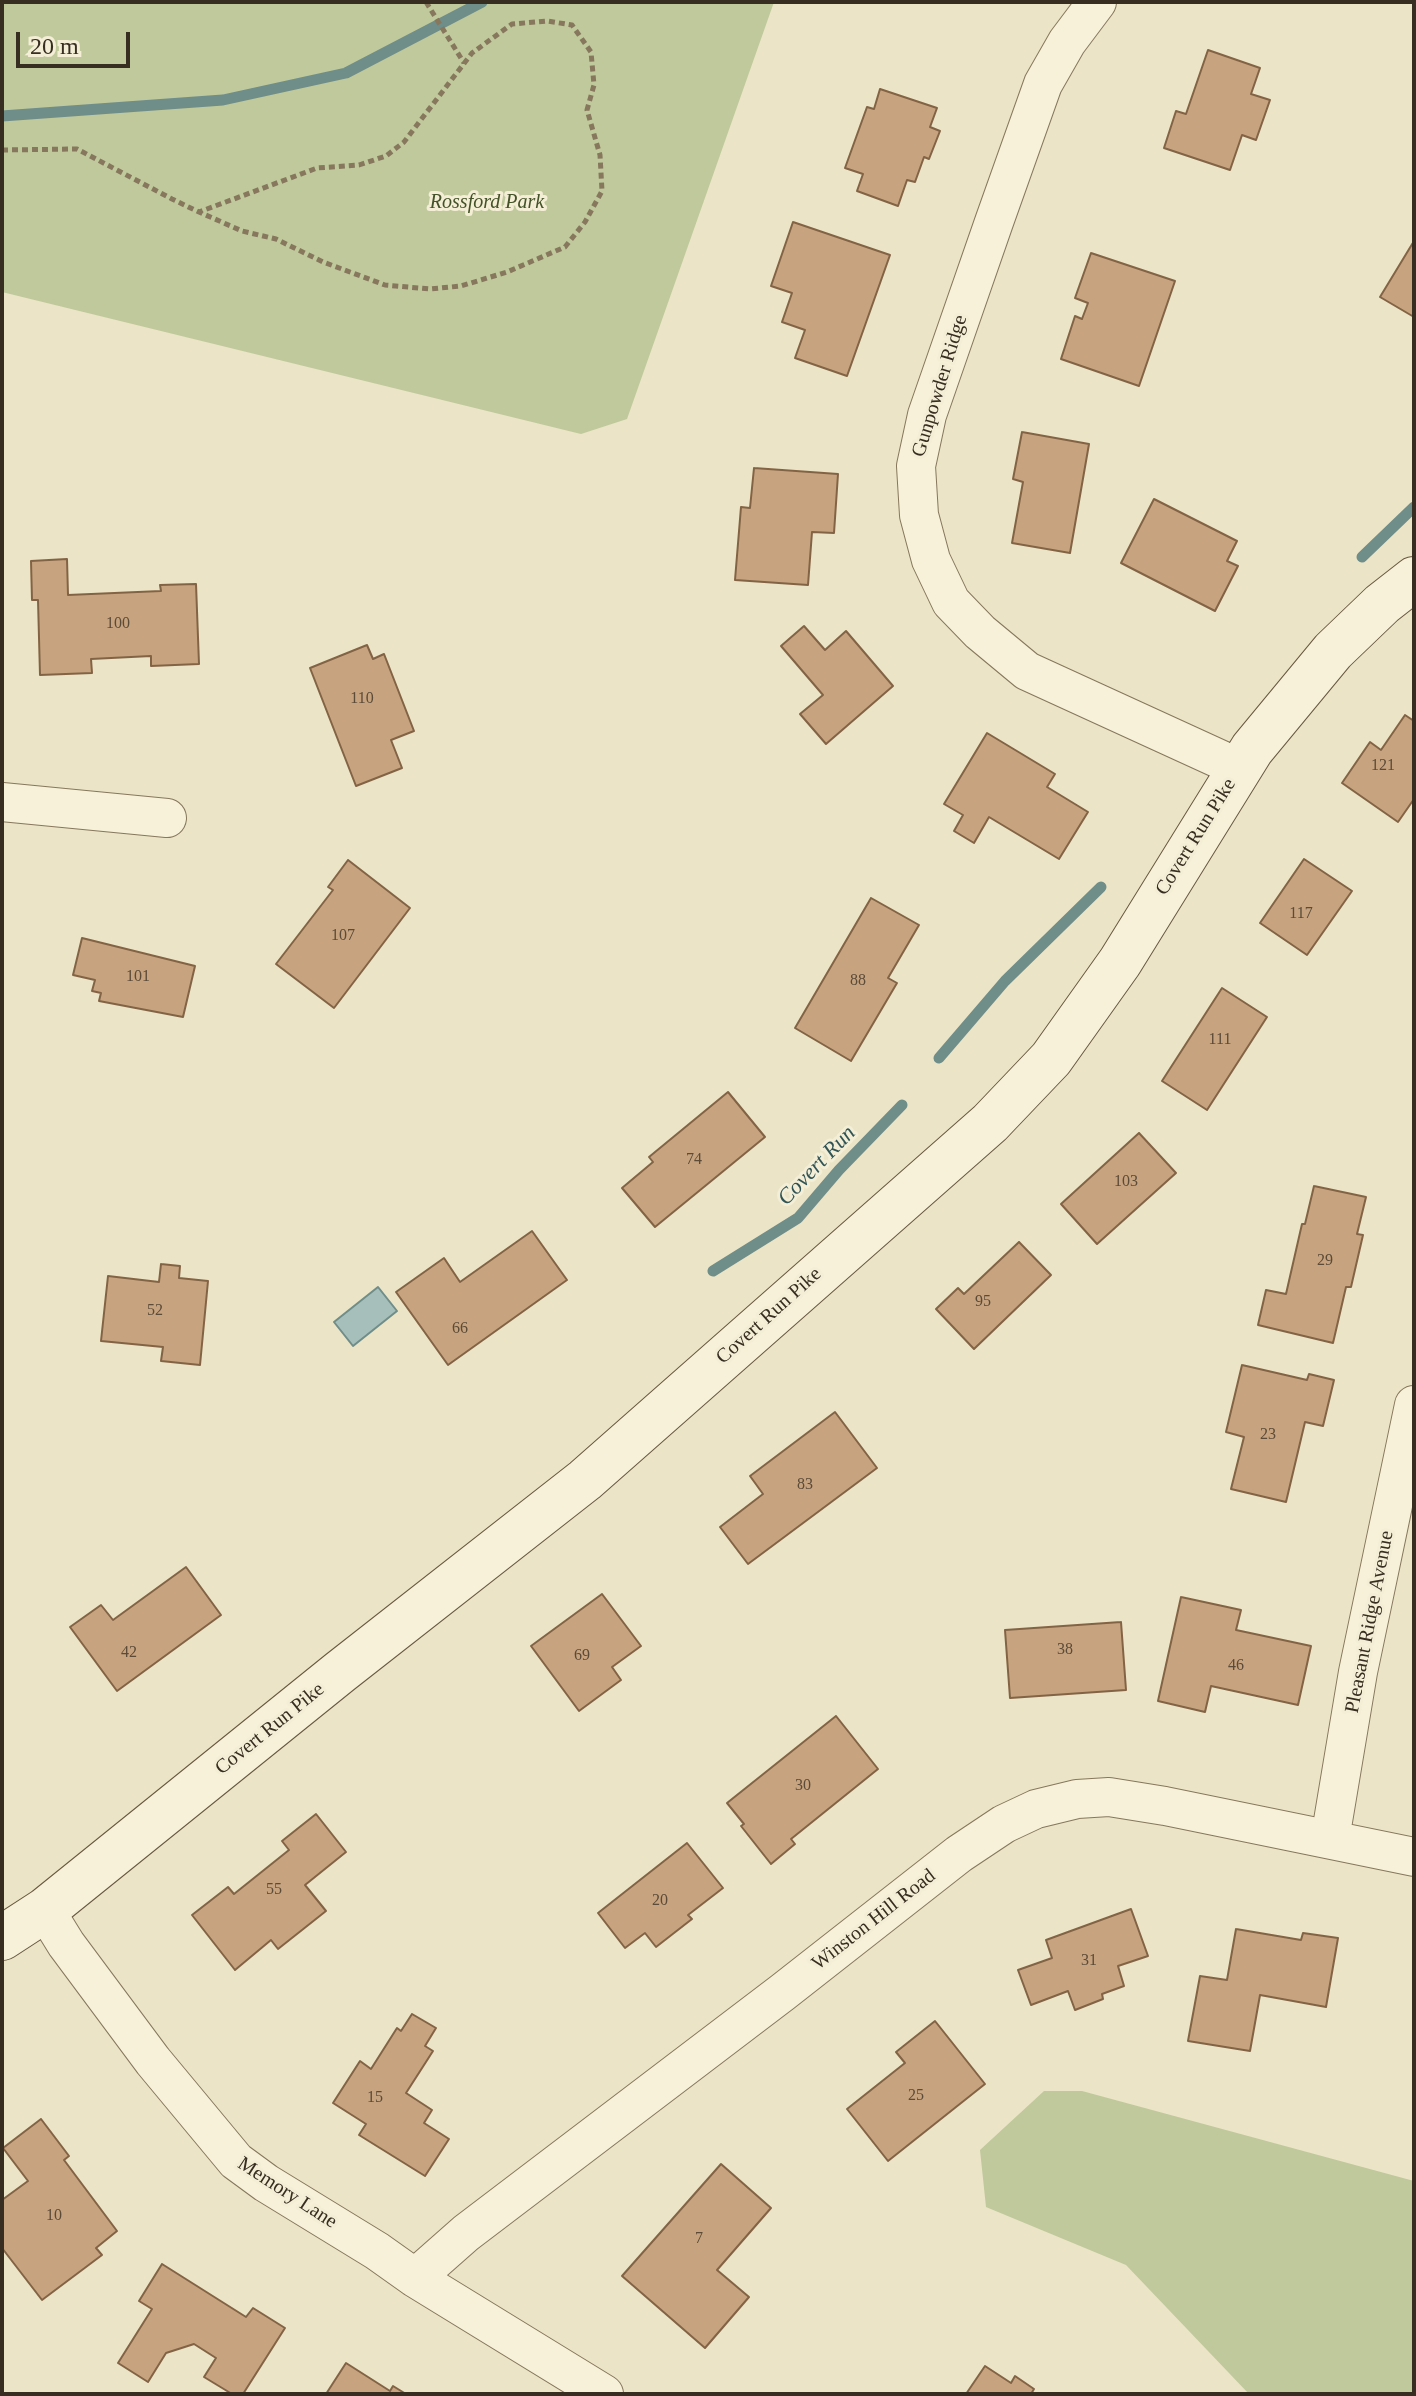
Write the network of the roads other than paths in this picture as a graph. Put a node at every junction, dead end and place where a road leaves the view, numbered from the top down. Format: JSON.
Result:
{"nodes":[{"id":1,"x":1097,"y":2,"type":"edge"},
{"id":2,"x":1414,"y":579,"type":"edge"},
{"id":3,"x":1239,"y":768,"type":"junction"},
{"id":4,"x":2,"y":802,"type":"edge"},
{"id":5,"x":167,"y":818,"type":"dead end"},
{"id":6,"x":1414,"y":1405,"type":"edge"},
{"id":7,"x":1330,"y":1839,"type":"junction"},
{"id":8,"x":1414,"y":1857,"type":"edge"},
{"id":9,"x":45,"y":1910,"type":"junction"},
{"id":10,"x":2,"y":1938,"type":"edge"},
{"id":11,"x":415,"y":2278,"type":"junction"},
{"id":12,"x":604,"y":2394,"type":"edge"}],
"edges":[{"from":1,"to":3,"type":"street","name":"Gunpowder Ridge"},
{"from":2,"to":3,"type":"street","name":"Covert Run Pike"},
{"from":3,"to":9,"type":"street","name":"Covert Run Pike"},
{"from":4,"to":5,"type":"street"},
{"from":6,"to":7,"type":"street","name":"Pleasant Ridge Avenue"},
{"from":7,"to":8,"type":"street","name":"Winston Hill Road"},
{"from":7,"to":11,"type":"street","name":"Winston Hill Road"},
{"from":9,"to":10,"type":"street","name":"Covert Run Pike"},
{"from":9,"to":11,"type":"street","name":"Memory Lane"},
{"from":11,"to":12,"type":"street","name":"Memory Lane"}]}
